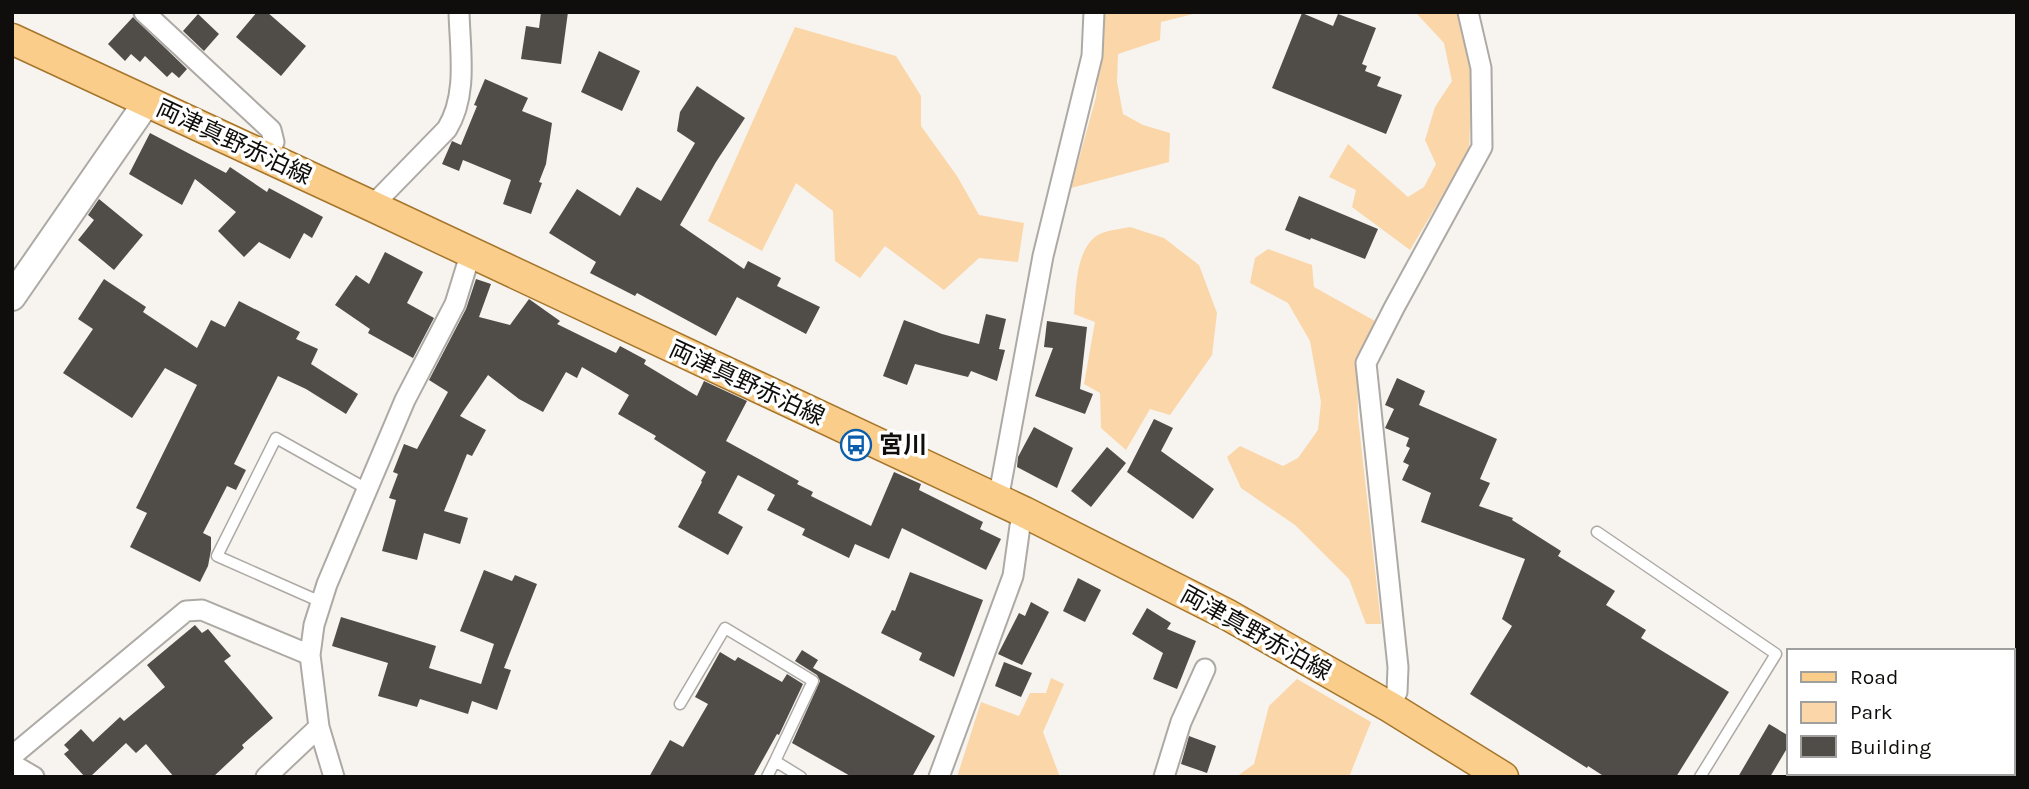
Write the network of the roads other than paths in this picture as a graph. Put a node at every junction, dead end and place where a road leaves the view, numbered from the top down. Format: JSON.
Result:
{"nodes":[{"id":1,"x":144,"y":12,"type":"edge"},
{"id":2,"x":459,"y":12,"type":"edge"},
{"id":3,"x":1094,"y":12,"type":"edge"},
{"id":4,"x":1468,"y":12,"type":"edge"},
{"id":5,"x":12,"y":39,"type":"edge"},
{"id":6,"x":146,"y":102,"type":"junction"},
{"id":7,"x":268,"y":157,"type":"junction"},
{"id":8,"x":372,"y":205,"type":"junction"},
{"id":9,"x":471,"y":252,"type":"junction"},
{"id":10,"x":12,"y":297,"type":"edge"},
{"id":11,"x":367,"y":489,"type":"junction"},
{"id":12,"x":1011,"y":506,"type":"junction"},
{"id":13,"x":1597,"y":532,"type":"dead end"},
{"id":14,"x":321,"y":602,"type":"junction"},
{"id":15,"x":310,"y":655,"type":"junction"},
{"id":16,"x":1205,"y":668,"type":"dead end"},
{"id":17,"x":680,"y":704,"type":"dead end"},
{"id":18,"x":1390,"y":707,"type":"junction"},
{"id":19,"x":319,"y":727,"type":"junction"},
{"id":20,"x":12,"y":756,"type":"edge"},
{"id":21,"x":775,"y":761,"type":"junction"},
{"id":22,"x":12,"y":764,"type":"edge"},
{"id":23,"x":34,"y":777,"type":"edge"},
{"id":24,"x":266,"y":777,"type":"edge"},
{"id":25,"x":334,"y":777,"type":"edge"},
{"id":26,"x":767,"y":777,"type":"edge"},
{"id":27,"x":801,"y":777,"type":"edge"},
{"id":28,"x":939,"y":777,"type":"edge"},
{"id":29,"x":1164,"y":777,"type":"edge"},
{"id":30,"x":1503,"y":777,"type":"edge"},
{"id":31,"x":1700,"y":777,"type":"edge"}],
"edges":[{"from":1,"to":7,"type":"street"},
{"from":2,"to":8,"type":"street"},
{"from":3,"to":12,"type":"street"},
{"from":4,"to":18,"type":"street"},
{"from":5,"to":6,"type":"main road","name":"両津真野赤泊線"},
{"from":6,"to":7,"type":"main road","name":"両津真野赤泊線"},
{"from":6,"to":10,"type":"street"},
{"from":7,"to":8,"type":"main road","name":"両津真野赤泊線"},
{"from":8,"to":9,"type":"main road","name":"両津真野赤泊線"},
{"from":9,"to":11,"type":"street"},
{"from":9,"to":12,"type":"main road","name":"両津真野赤泊線"},
{"from":11,"to":14,"type":"street"},
{"from":11,"to":14,"type":"lane"},
{"from":12,"to":18,"type":"main road","name":"両津真野赤泊線"},
{"from":12,"to":28,"type":"street"},
{"from":13,"to":31,"type":"lane"},
{"from":14,"to":15,"type":"street"},
{"from":15,"to":19,"type":"street"},
{"from":15,"to":20,"type":"street"},
{"from":16,"to":29,"type":"street"},
{"from":17,"to":21,"type":"lane"},
{"from":18,"to":30,"type":"main road","name":"両津真野赤泊線"},
{"from":19,"to":24,"type":"street"},
{"from":19,"to":25,"type":"street"},
{"from":21,"to":26,"type":"lane"},
{"from":21,"to":27,"type":"lane"},
{"from":22,"to":23,"type":"street"}]}
